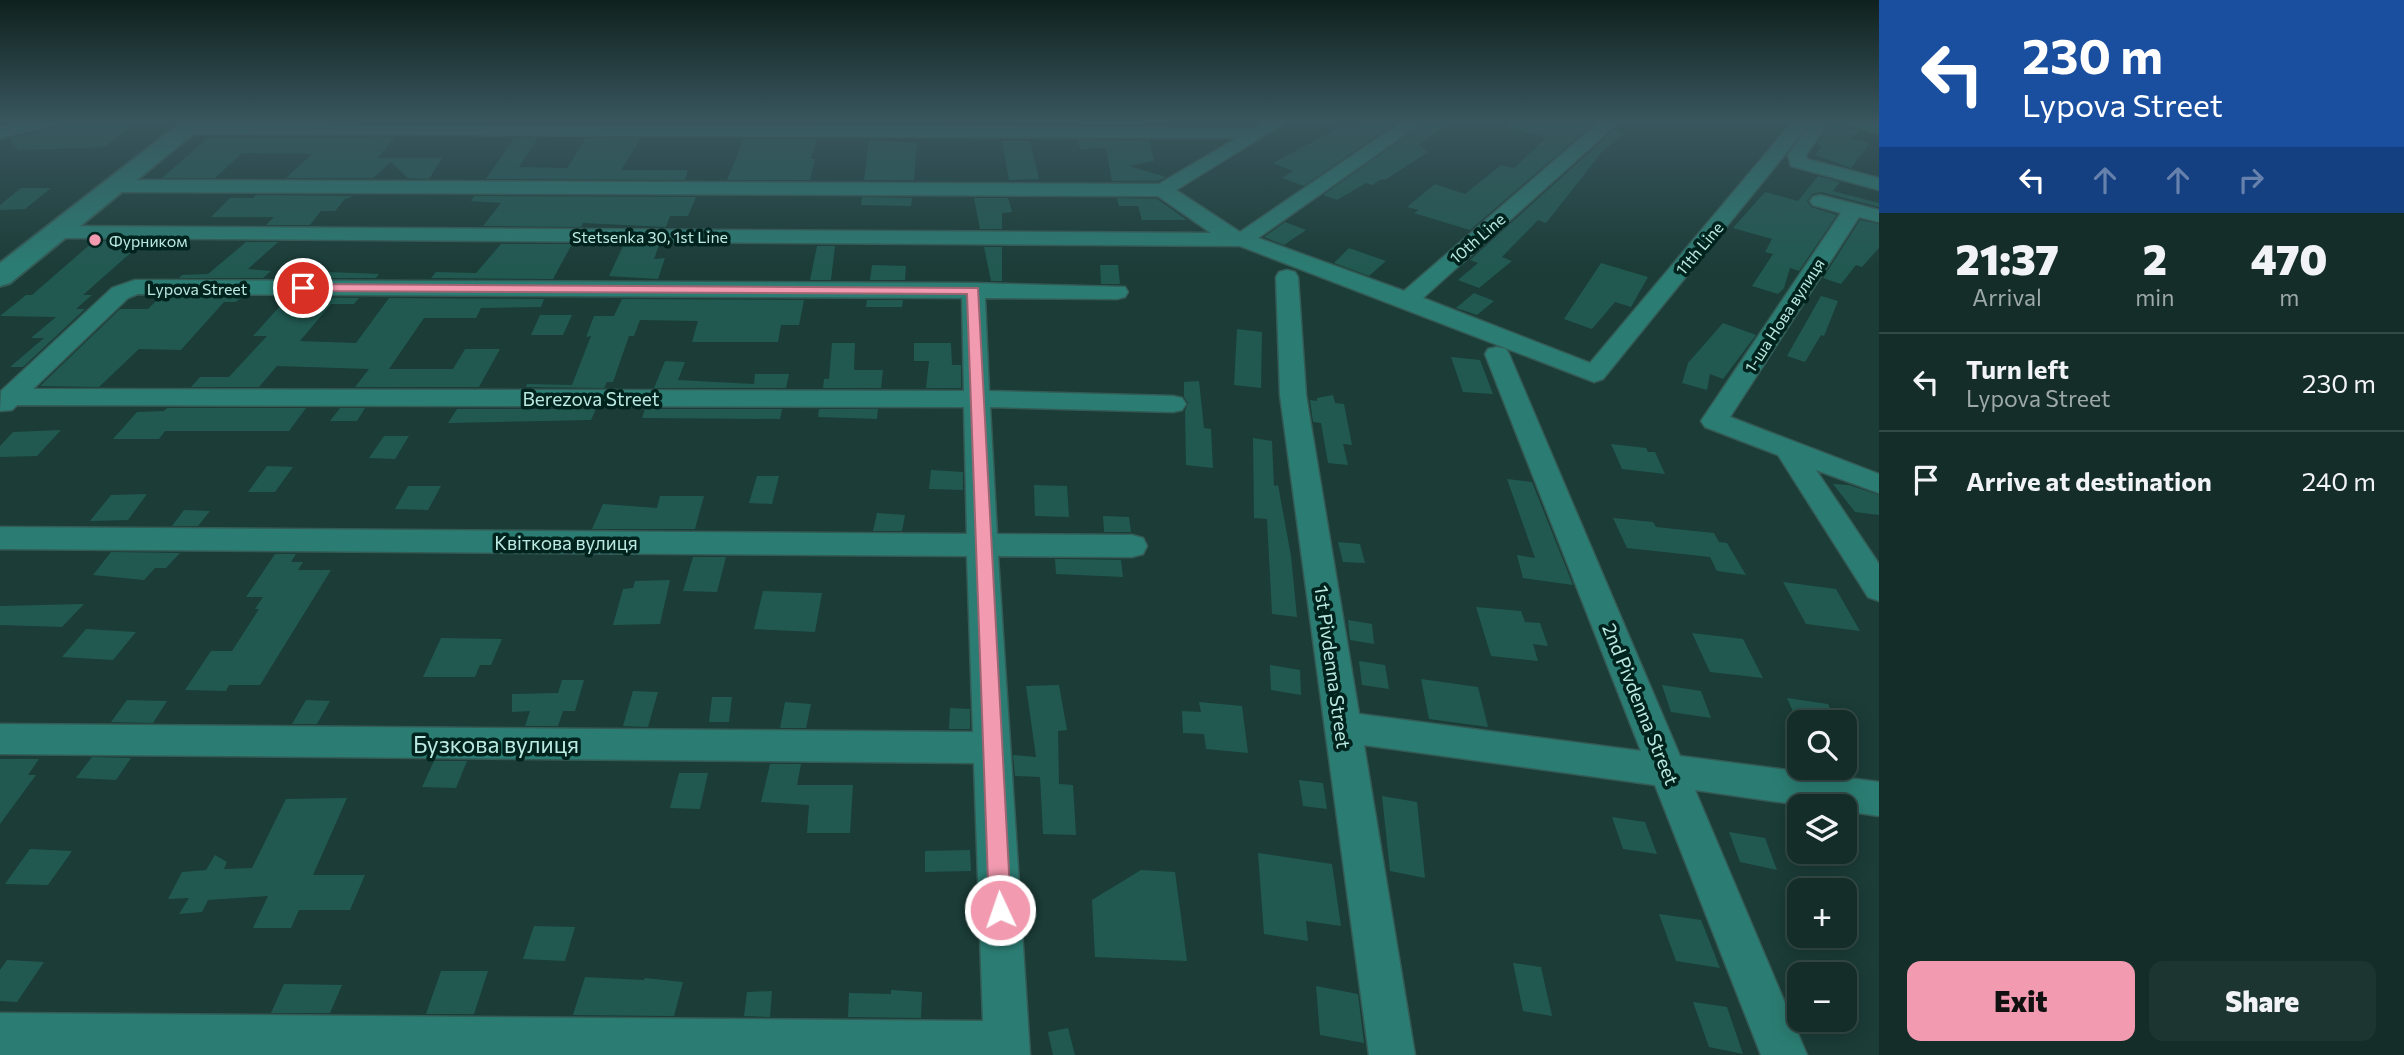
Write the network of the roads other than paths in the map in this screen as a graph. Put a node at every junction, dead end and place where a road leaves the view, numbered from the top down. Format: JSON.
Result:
{"nodes":[{"id":1,"x":136,"y":170,"type":"edge"},
{"id":2,"x":1197,"y":170,"type":"edge"},
{"id":3,"x":1343,"y":170,"type":"edge"},
{"id":4,"x":1555,"y":170,"type":"edge"},
{"id":5,"x":1762,"y":170,"type":"edge"},
{"id":6,"x":1828,"y":170,"type":"edge"},
{"id":7,"x":1879,"y":184,"type":"edge"},
{"id":8,"x":116,"y":186,"type":"junction"},
{"id":9,"x":1163,"y":190,"type":"junction"},
{"id":10,"x":1820,"y":201,"type":"dead end"},
{"id":11,"x":1854,"y":209,"type":"junction"},
{"id":12,"x":1879,"y":216,"type":"edge"},
{"id":13,"x":57,"y":232,"type":"junction"},
{"id":14,"x":1242,"y":240,"type":"junction"},
{"id":15,"x":0,"y":277,"type":"edge"},
{"id":16,"x":1287,"y":278,"type":"dead end"},
{"id":17,"x":973,"y":290,"type":"junction"},
{"id":18,"x":1117,"y":292,"type":"dead end"},
{"id":19,"x":1407,"y":300,"type":"junction"},
{"id":20,"x":1497,"y":354,"type":"dead end"},
{"id":21,"x":979,"y":399,"type":"junction"},
{"id":22,"x":5,"y":402,"type":"edge"},
{"id":23,"x":1173,"y":404,"type":"dead end"},
{"id":24,"x":1787,"y":449,"type":"junction"},
{"id":25,"x":1879,"y":484,"type":"edge"},
{"id":26,"x":0,"y":538,"type":"edge"},
{"id":27,"x":982,"y":545,"type":"junction"},
{"id":28,"x":1132,"y":546,"type":"dead end"},
{"id":29,"x":1879,"y":589,"type":"edge"},
{"id":30,"x":1342,"y":727,"type":"junction"},
{"id":31,"x":0,"y":739,"type":"edge"},
{"id":32,"x":992,"y":748,"type":"junction"},
{"id":33,"x":1668,"y":769,"type":"junction"},
{"id":34,"x":1879,"y":799,"type":"edge"},
{"id":35,"x":0,"y":1035,"type":"edge"},
{"id":36,"x":1007,"y":1049,"type":"edge"},
{"id":37,"x":1392,"y":1055,"type":"edge"},
{"id":38,"x":1784,"y":1055,"type":"edge"}],
"edges":[{"from":1,"to":8,"type":"main road"},
{"from":2,"to":9,"type":"street"},
{"from":3,"to":14,"type":"street"},
{"from":4,"to":19,"type":"street","name":"10th Line"},
{"from":5,"to":19,"type":"street","name":"11th Line"},
{"from":6,"to":7,"type":"street"},
{"from":8,"to":9,"type":"street"},
{"from":8,"to":13,"type":"main road"},
{"from":9,"to":14,"type":"street"},
{"from":10,"to":11,"type":"street"},
{"from":11,"to":12,"type":"street"},
{"from":11,"to":24,"type":"street","name":"1-ша Нова вулиця"},
{"from":13,"to":14,"type":"street","name":"Stetsenka 30, 1st Line"},
{"from":13,"to":15,"type":"main road"},
{"from":14,"to":19,"type":"street"},
{"from":16,"to":30,"type":"street","name":"1st Pivdenna Street"},
{"from":17,"to":18,"type":"street","name":"Lypova Street"},
{"from":17,"to":21,"type":"street"},
{"from":17,"to":22,"type":"street","name":"Lypova Street"},
{"from":20,"to":33,"type":"street","name":"2nd Pivdenna Street"},
{"from":21,"to":22,"type":"street","name":"Berezova Street"},
{"from":21,"to":23,"type":"street","name":"Berezova Street"},
{"from":21,"to":27,"type":"street"},
{"from":24,"to":25,"type":"street"},
{"from":24,"to":29,"type":"street"},
{"from":26,"to":27,"type":"street","name":"Квіткова вулиця"},
{"from":27,"to":28,"type":"street","name":"Квіткова вулиця"},
{"from":27,"to":32,"type":"street"},
{"from":30,"to":33,"type":"street"},
{"from":30,"to":37,"type":"street","name":"1st Pivdenna Street"},
{"from":31,"to":32,"type":"street","name":"Бузкова вулиця"},
{"from":32,"to":36,"type":"street"},
{"from":33,"to":34,"type":"street"},
{"from":33,"to":38,"type":"street","name":"2nd Pivdenna Street"},
{"from":35,"to":36,"type":"street"}]}
